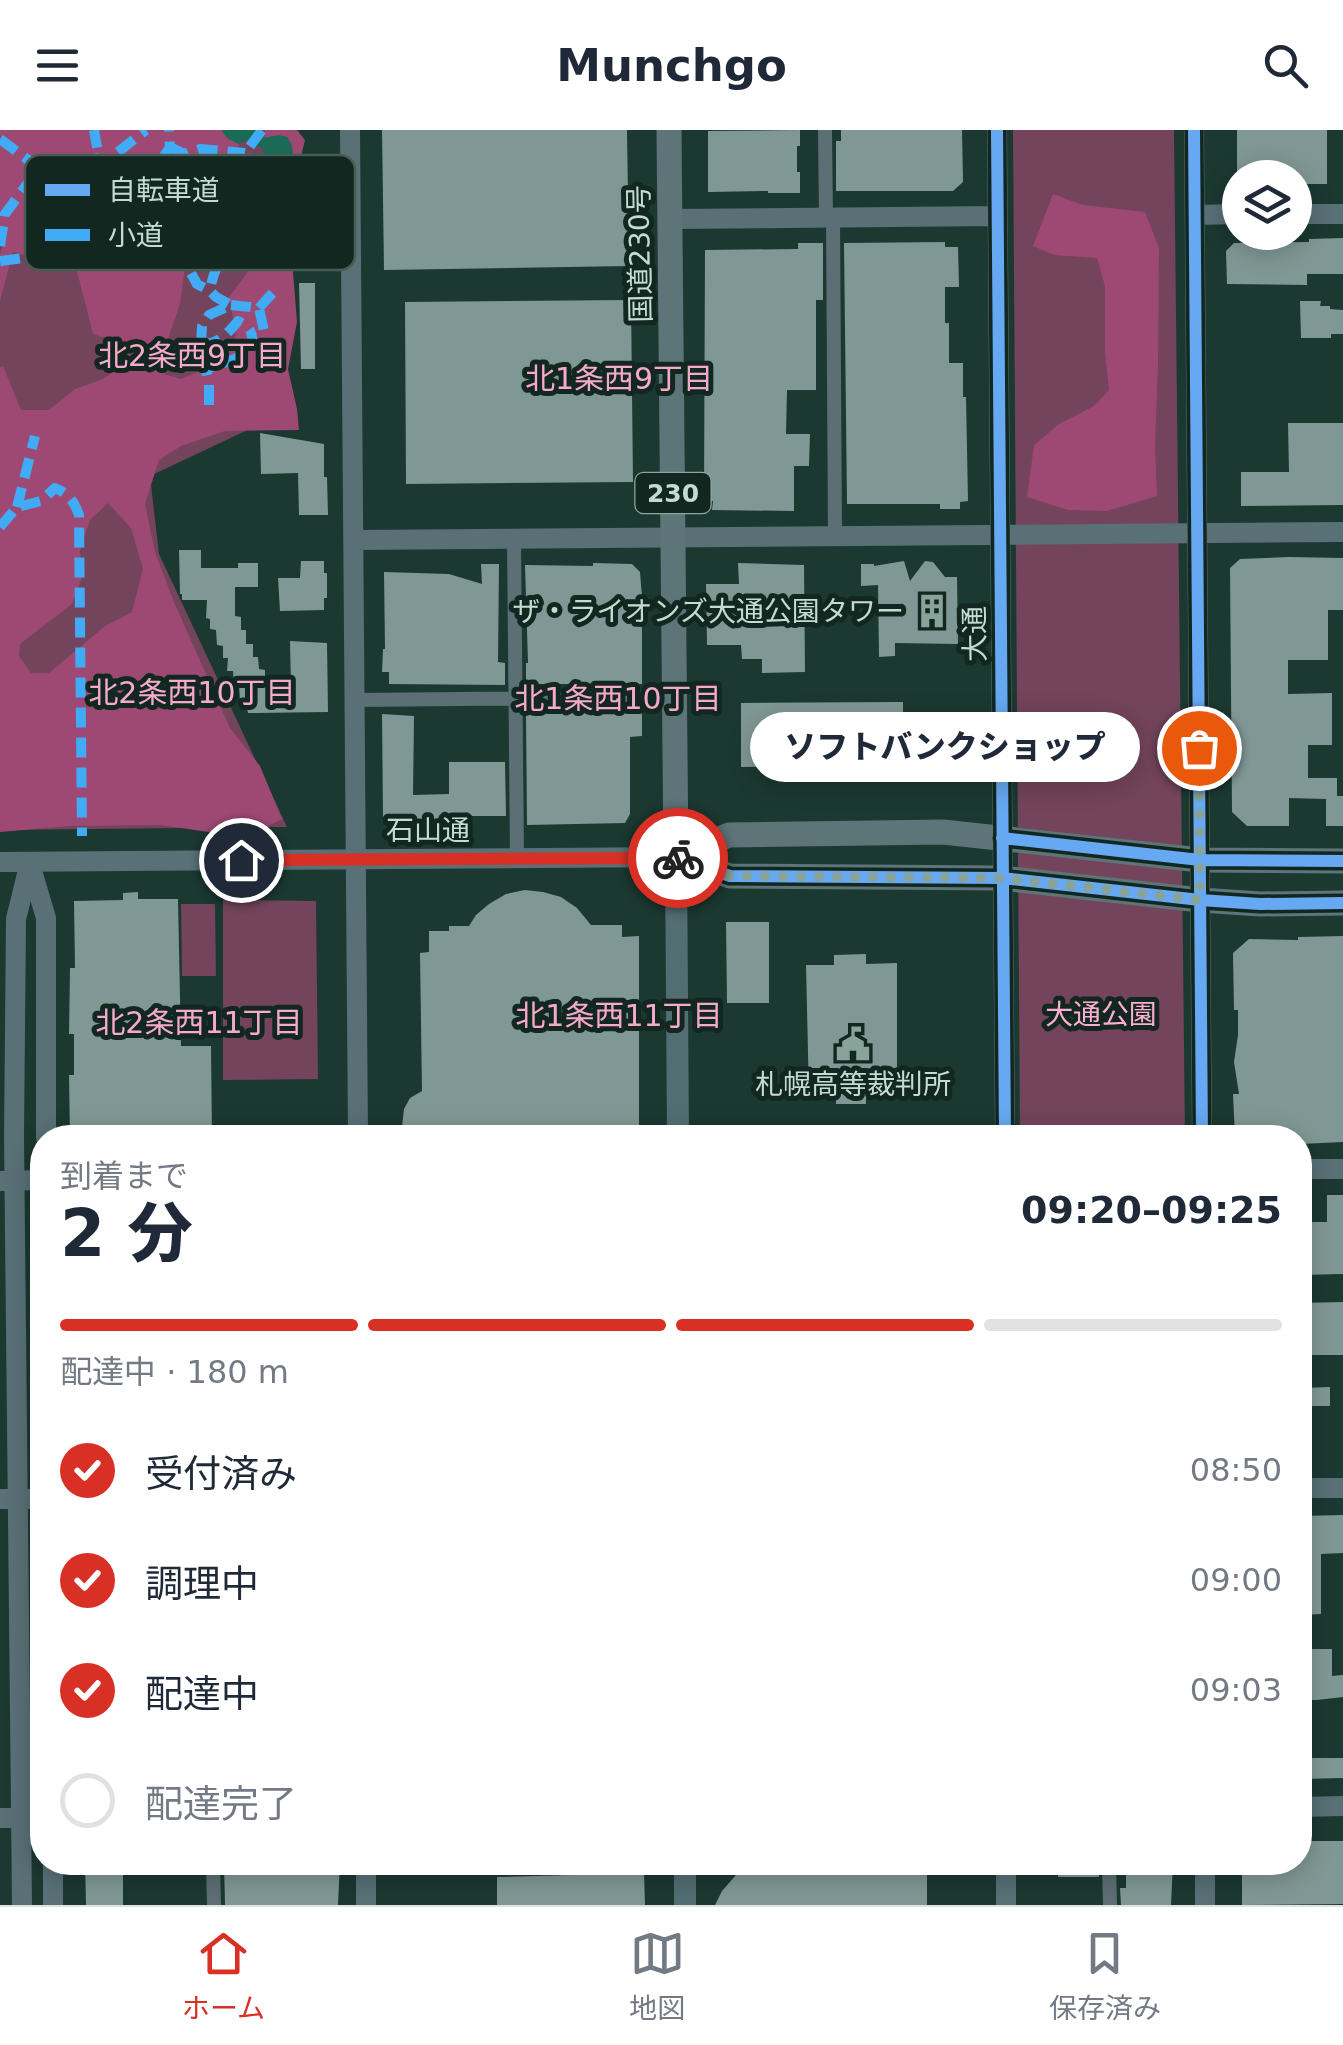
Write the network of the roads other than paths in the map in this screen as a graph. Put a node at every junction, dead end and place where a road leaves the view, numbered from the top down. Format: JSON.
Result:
{"nodes":[{"id":1,"x":350,"y":130,"type":"edge"},
{"id":2,"x":669,"y":130,"type":"edge"},
{"id":3,"x":826,"y":130,"type":"edge"},
{"id":4,"x":996,"y":130,"type":"edge"},
{"id":5,"x":1194,"y":130,"type":"edge"},
{"id":6,"x":350,"y":155,"type":"edge"},
{"id":7,"x":1222,"y":214,"type":"edge"},
{"id":8,"x":1312,"y":214,"type":"edge"},
{"id":9,"x":1343,"y":214,"type":"edge"},
{"id":10,"x":1195,"y":215,"type":"junction"},
{"id":11,"x":997,"y":216,"type":"junction"},
{"id":12,"x":830,"y":218,"type":"junction"},
{"id":13,"x":670,"y":219,"type":"junction"},
{"id":14,"x":351,"y":270,"type":"edge"},
{"id":15,"x":1343,"y":532,"type":"edge"},
{"id":16,"x":1198,"y":533,"type":"junction"},
{"id":17,"x":999,"y":535,"type":"junction"},
{"id":18,"x":835,"y":536,"type":"junction"},
{"id":19,"x":673,"y":537,"type":"junction"},
{"id":20,"x":514,"y":539,"type":"junction"},
{"id":21,"x":354,"y":540,"type":"junction"},
{"id":22,"x":516,"y":698,"type":"junction"},
{"id":23,"x":675,"y":698,"type":"junction"},
{"id":24,"x":355,"y":700,"type":"junction"},
{"id":25,"x":1002,"y":838,"type":"junction"},
{"id":26,"x":516,"y":857,"type":"junction"},
{"id":27,"x":676,"y":857,"type":"junction"},
{"id":28,"x":356,"y":858,"type":"junction"},
{"id":29,"x":1200,"y":860,"type":"junction"},
{"id":30,"x":1343,"y":861,"type":"edge"},
{"id":31,"x":0,"y":862,"type":"edge"},
{"id":32,"x":30,"y":862,"type":"junction"},
{"id":33,"x":1002,"y":878,"type":"junction"},
{"id":34,"x":1200,"y":900,"type":"junction"},
{"id":35,"x":1343,"y":903,"type":"edge"},
{"id":36,"x":46,"y":1125,"type":"edge"},
{"id":37,"x":358,"y":1125,"type":"edge"},
{"id":38,"x":678,"y":1125,"type":"edge"},
{"id":39,"x":1005,"y":1125,"type":"edge"},
{"id":40,"x":1202,"y":1125,"type":"edge"},
{"id":41,"x":1312,"y":1169,"type":"edge"},
{"id":42,"x":1343,"y":1169,"type":"edge"},
{"id":43,"x":8,"y":1181,"type":"edge"},
{"id":44,"x":1312,"y":1488,"type":"edge"},
{"id":45,"x":1343,"y":1488,"type":"edge"},
{"id":46,"x":10,"y":1499,"type":"edge"},
{"id":47,"x":1343,"y":1806,"type":"edge"},
{"id":48,"x":1312,"y":1807,"type":"edge"},
{"id":49,"x":21,"y":1818,"type":"edge"},
{"id":50,"x":53,"y":1875,"type":"edge"},
{"id":51,"x":213,"y":1875,"type":"edge"},
{"id":52,"x":366,"y":1875,"type":"edge"},
{"id":53,"x":684,"y":1875,"type":"edge"},
{"id":54,"x":1006,"y":1875,"type":"edge"},
{"id":55,"x":1109,"y":1875,"type":"edge"},
{"id":56,"x":1205,"y":1875,"type":"edge"},
{"id":57,"x":22,"y":1905,"type":"edge"},
{"id":58,"x":53,"y":1905,"type":"edge"},
{"id":59,"x":214,"y":1905,"type":"edge"},
{"id":60,"x":366,"y":1905,"type":"edge"},
{"id":61,"x":685,"y":1905,"type":"edge"},
{"id":62,"x":1006,"y":1905,"type":"edge"},
{"id":63,"x":1110,"y":1905,"type":"edge"},
{"id":64,"x":1205,"y":1905,"type":"edge"}],
"edges":[{"from":1,"to":6,"type":"street"},
{"from":2,"to":13,"type":"highway","name":"国道230号","number":"230"},
{"from":3,"to":12,"type":"street"},
{"from":4,"to":11,"type":"street","name":"大通"},
{"from":5,"to":10,"type":"street"},
{"from":7,"to":10,"type":"street"},
{"from":8,"to":9,"type":"street"},
{"from":10,"to":16,"type":"street"},
{"from":11,"to":12,"type":"street"},
{"from":11,"to":17,"type":"street","name":"大通"},
{"from":12,"to":13,"type":"street"},
{"from":12,"to":18,"type":"street"},
{"from":13,"to":19,"type":"highway","name":"国道230号","number":"230"},
{"from":14,"to":21,"type":"street"},
{"from":15,"to":16,"type":"street"},
{"from":16,"to":17,"type":"street"},
{"from":16,"to":29,"type":"street"},
{"from":17,"to":18,"type":"street"},
{"from":17,"to":25,"type":"street","name":"大通"},
{"from":18,"to":19,"type":"street"},
{"from":19,"to":20,"type":"street"},
{"from":19,"to":23,"type":"highway","name":"国道230号","number":"230"},
{"from":20,"to":21,"type":"street"},
{"from":20,"to":22,"type":"street"},
{"from":21,"to":24,"type":"street"},
{"from":22,"to":23,"type":"street"},
{"from":22,"to":24,"type":"street"},
{"from":22,"to":26,"type":"street"},
{"from":23,"to":27,"type":"highway","name":"国道230号","number":"230"},
{"from":24,"to":28,"type":"street"},
{"from":25,"to":27,"type":"highway"},
{"from":25,"to":29,"type":"highway"},
{"from":25,"to":33,"type":"street","name":"大通"},
{"from":26,"to":27,"type":"street","name":"石山通"},
{"from":26,"to":28,"type":"street","name":"石山通"},
{"from":27,"to":33,"type":"highway"},
{"from":27,"to":38,"type":"main road"},
{"from":28,"to":32,"type":"street","name":"石山通"},
{"from":28,"to":37,"type":"street"},
{"from":29,"to":30,"type":"highway"},
{"from":29,"to":34,"type":"street"},
{"from":31,"to":32,"type":"street","name":"石山通"},
{"from":32,"to":36,"type":"street"},
{"from":32,"to":43,"type":"street"},
{"from":33,"to":34,"type":"highway"},
{"from":33,"to":39,"type":"street","name":"大通"},
{"from":34,"to":35,"type":"highway"},
{"from":34,"to":40,"type":"street"},
{"from":41,"to":42,"type":"street"},
{"from":43,"to":46,"type":"street"},
{"from":44,"to":45,"type":"street"},
{"from":46,"to":49,"type":"street"},
{"from":47,"to":48,"type":"street"},
{"from":49,"to":57,"type":"street"},
{"from":50,"to":58,"type":"street"},
{"from":51,"to":59,"type":"street"},
{"from":52,"to":60,"type":"street"},
{"from":53,"to":61,"type":"main road"},
{"from":54,"to":62,"type":"street"},
{"from":55,"to":63,"type":"street"},
{"from":56,"to":64,"type":"street"}]}
